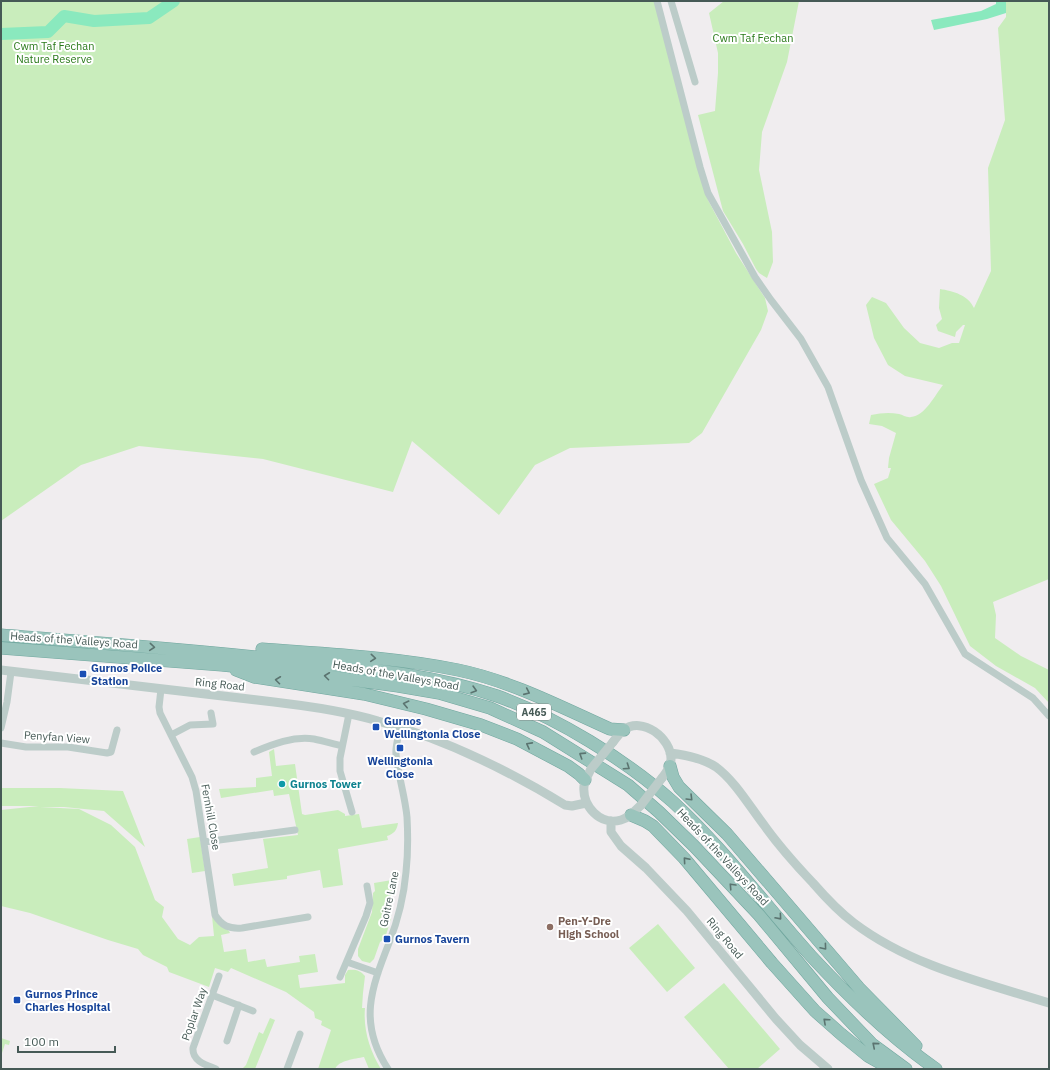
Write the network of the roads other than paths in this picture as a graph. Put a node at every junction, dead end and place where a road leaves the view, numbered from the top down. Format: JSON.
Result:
{"nodes":[{"id":1,"x":657,"y":1,"type":"edge"},
{"id":2,"x":672,"y":3,"type":"edge"},
{"id":3,"x":659,"y":9,"type":"junction"},
{"id":4,"x":695,"y":82,"type":"dead end"},
{"id":5,"x":1,"y":635,"type":"edge"},
{"id":6,"x":1,"y":648,"type":"edge"},
{"id":7,"x":223,"y":659,"type":"junction"},
{"id":8,"x":1,"y":670,"type":"edge"},
{"id":9,"x":11,"y":672,"type":"junction"},
{"id":10,"x":161,"y":689,"type":"junction"},
{"id":11,"x":211,"y":713,"type":"dead end"},
{"id":12,"x":349,"y":714,"type":"junction"},
{"id":13,"x":1049,"y":716,"type":"edge"},
{"id":14,"x":2,"y":717,"type":"edge"},
{"id":15,"x":400,"y":727,"type":"junction"},
{"id":16,"x":1,"y":728,"type":"edge"},
{"id":17,"x":117,"y":730,"type":"dead end"},
{"id":18,"x":624,"y":730,"type":"junction"},
{"id":19,"x":171,"y":735,"type":"junction"},
{"id":20,"x":1,"y":743,"type":"edge"},
{"id":21,"x":342,"y":746,"type":"junction"},
{"id":22,"x":254,"y":752,"type":"dead end"},
{"id":23,"x":670,"y":753,"type":"junction"},
{"id":24,"x":670,"y":766,"type":"junction"},
{"id":25,"x":585,"y":780,"type":"junction"},
{"id":26,"x":586,"y":803,"type":"junction"},
{"id":27,"x":352,"y":812,"type":"dead end"},
{"id":28,"x":631,"y":815,"type":"junction"},
{"id":29,"x":611,"y":821,"type":"junction"},
{"id":30,"x":295,"y":830,"type":"dead end"},
{"id":31,"x":204,"y":842,"type":"junction"},
{"id":32,"x":367,"y":886,"type":"dead end"},
{"id":33,"x":308,"y":917,"type":"dead end"},
{"id":34,"x":348,"y":962,"type":"junction"},
{"id":35,"x":378,"y":973,"type":"junction"},
{"id":36,"x":219,"y":976,"type":"dead end"},
{"id":37,"x":340,"y":977,"type":"dead end"},
{"id":38,"x":212,"y":995,"type":"junction"},
{"id":39,"x":1049,"y":1002,"type":"edge"},
{"id":40,"x":239,"y":1005,"type":"junction"},
{"id":41,"x":252,"y":1011,"type":"dead end"},
{"id":42,"x":300,"y":1034,"type":"dead end"},
{"id":43,"x":227,"y":1041,"type":"dead end"},
{"id":44,"x":921,"y":1058,"type":"junction"},
{"id":45,"x":216,"y":1069,"type":"edge"},
{"id":46,"x":288,"y":1069,"type":"edge"},
{"id":47,"x":388,"y":1069,"type":"edge"},
{"id":48,"x":828,"y":1069,"type":"edge"},
{"id":49,"x":891,"y":1069,"type":"edge"},
{"id":50,"x":906,"y":1069,"type":"edge"},
{"id":51,"x":936,"y":1069,"type":"edge"}],
"edges":[{"from":1,"to":3,"type":"street"},
{"from":2,"to":3,"type":"street"},
{"from":2,"to":4,"type":"street"},
{"from":3,"to":13,"type":"street"},
{"from":5,"to":7,"type":"highway","name":"Heads of the Valleys Road","number":"A465","one_way":true},
{"from":6,"to":7,"type":"highway","name":"Heads of the Valleys Road","number":"A465"},
{"from":7,"to":18,"type":"highway","one_way":true},
{"from":25,"to":7,"type":"highway","one_way":true},
{"from":7,"to":44,"type":"highway","name":"Heads of the Valleys Road","number":"A465","one_way":true},
{"from":50,"to":7,"type":"highway","name":"Heads of the Valleys Road","number":"A465","one_way":true},
{"from":8,"to":9,"type":"street","name":"Ring Road"},
{"from":9,"to":10,"type":"street","name":"Ring Road"},
{"from":9,"to":14,"type":"street"},
{"from":10,"to":12,"type":"street","name":"Ring Road"},
{"from":10,"to":19,"type":"street","name":"Fernhill Close"},
{"from":11,"to":19,"type":"street"},
{"from":12,"to":15,"type":"street","name":"Ring Road"},
{"from":12,"to":21,"type":"street"},
{"from":14,"to":16,"type":"street"},
{"from":15,"to":26,"type":"street","name":"Ring Road"},
{"from":15,"to":35,"type":"street","name":"Goitre Lane"},
{"from":17,"to":20,"type":"street","name":"Penyfan View"},
{"from":18,"to":23,"type":"street"},
{"from":18,"to":25,"type":"street","bridge":true},
{"from":19,"to":31,"type":"street","name":"Fernhill Close"},
{"from":21,"to":22,"type":"street"},
{"from":21,"to":27,"type":"street"},
{"from":23,"to":24,"type":"street"},
{"from":23,"to":39,"type":"street"},
{"from":24,"to":28,"type":"street","bridge":true},
{"from":24,"to":44,"type":"highway","one_way":true},
{"from":25,"to":26,"type":"street"},
{"from":26,"to":29,"type":"street"},
{"from":28,"to":29,"type":"street"},
{"from":49,"to":28,"type":"highway","one_way":true},
{"from":29,"to":48,"type":"street","name":"Ring Road"},
{"from":30,"to":31,"type":"street"},
{"from":31,"to":33,"type":"street","name":"Fernhill Close"},
{"from":32,"to":34,"type":"street"},
{"from":34,"to":35,"type":"street"},
{"from":34,"to":37,"type":"street"},
{"from":35,"to":47,"type":"street","name":"Goitre Lane"},
{"from":36,"to":38,"type":"street","name":"Poplar Way"},
{"from":38,"to":40,"type":"street"},
{"from":38,"to":45,"type":"street","name":"Poplar Way"},
{"from":40,"to":41,"type":"street"},
{"from":40,"to":43,"type":"street"},
{"from":42,"to":46,"type":"street"},
{"from":44,"to":51,"type":"highway","name":"Heads of the Valleys Road","number":"A465"}]}
